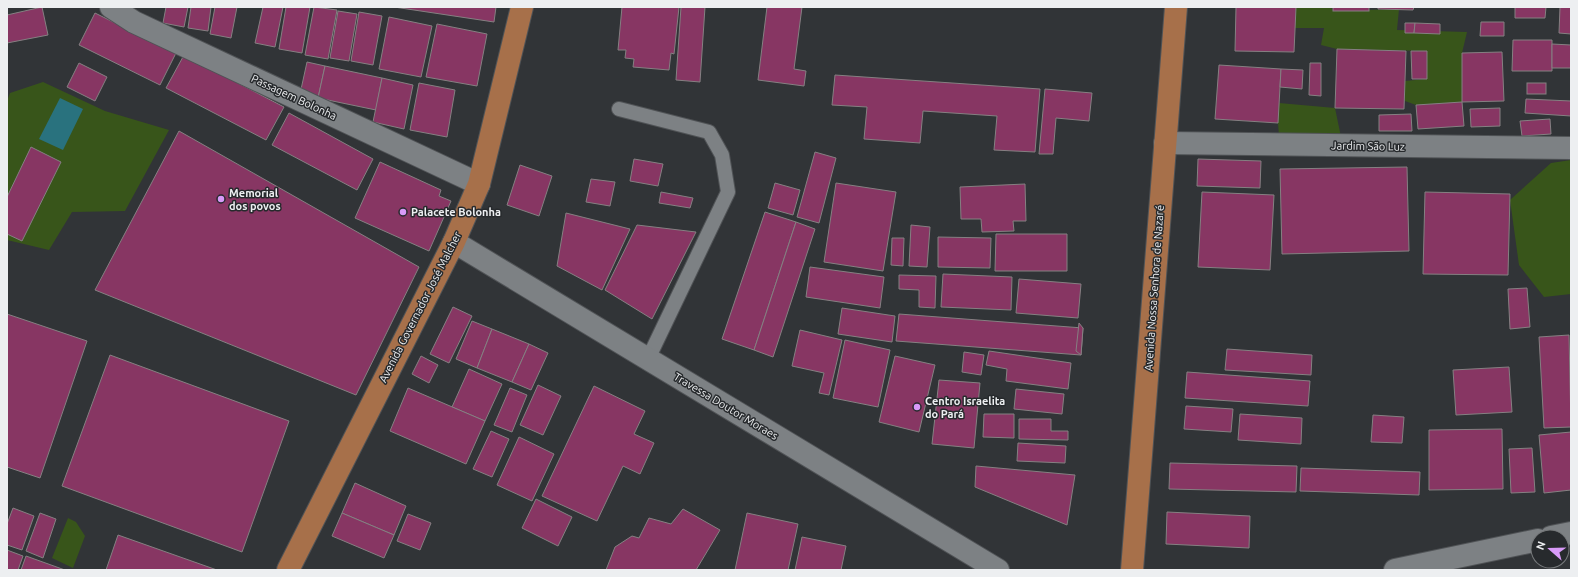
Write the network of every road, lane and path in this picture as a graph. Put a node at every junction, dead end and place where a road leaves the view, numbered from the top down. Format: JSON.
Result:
{"nodes":[{"id":1,"x":111,"y":7,"type":"edge"},
{"id":2,"x":522,"y":7,"type":"edge"},
{"id":3,"x":1176,"y":7,"type":"edge"},
{"id":4,"x":619,"y":109,"type":"dead end"},
{"id":5,"x":1165,"y":143,"type":"junction"},
{"id":6,"x":1571,"y":148,"type":"edge"},
{"id":7,"x":479,"y":184,"type":"junction"},
{"id":8,"x":454,"y":242,"type":"junction"},
{"id":9,"x":648,"y":359,"type":"junction"},
{"id":10,"x":1530,"y":542,"type":"edge"},
{"id":11,"x":288,"y":570,"type":"edge"},
{"id":12,"x":998,"y":570,"type":"edge"},
{"id":13,"x":1132,"y":570,"type":"edge"},
{"id":14,"x":1395,"y":570,"type":"edge"}],
"edges":[{"from":1,"to":7,"type":"street","name":"Passagem Bolonha"},
{"from":2,"to":7,"type":"main road","name":"Avenida Governador José Malcher"},
{"from":3,"to":5,"type":"main road","name":"Avenida Nossa Senhora de Nazaré"},
{"from":4,"to":9,"type":"lane"},
{"from":5,"to":6,"type":"street","name":"Jardim São Luz"},
{"from":5,"to":13,"type":"main road","name":"Avenida Nossa Senhora de Nazaré"},
{"from":7,"to":8,"type":"main road","name":"Avenida Governador José Malcher"},
{"from":8,"to":9,"type":"street","name":"Travessa Doutor Moraes"},
{"from":8,"to":11,"type":"main road","name":"Avenida Governador José Malcher"},
{"from":9,"to":12,"type":"street","name":"Travessa Doutor Moraes"},
{"from":10,"to":14,"type":"street"}]}
